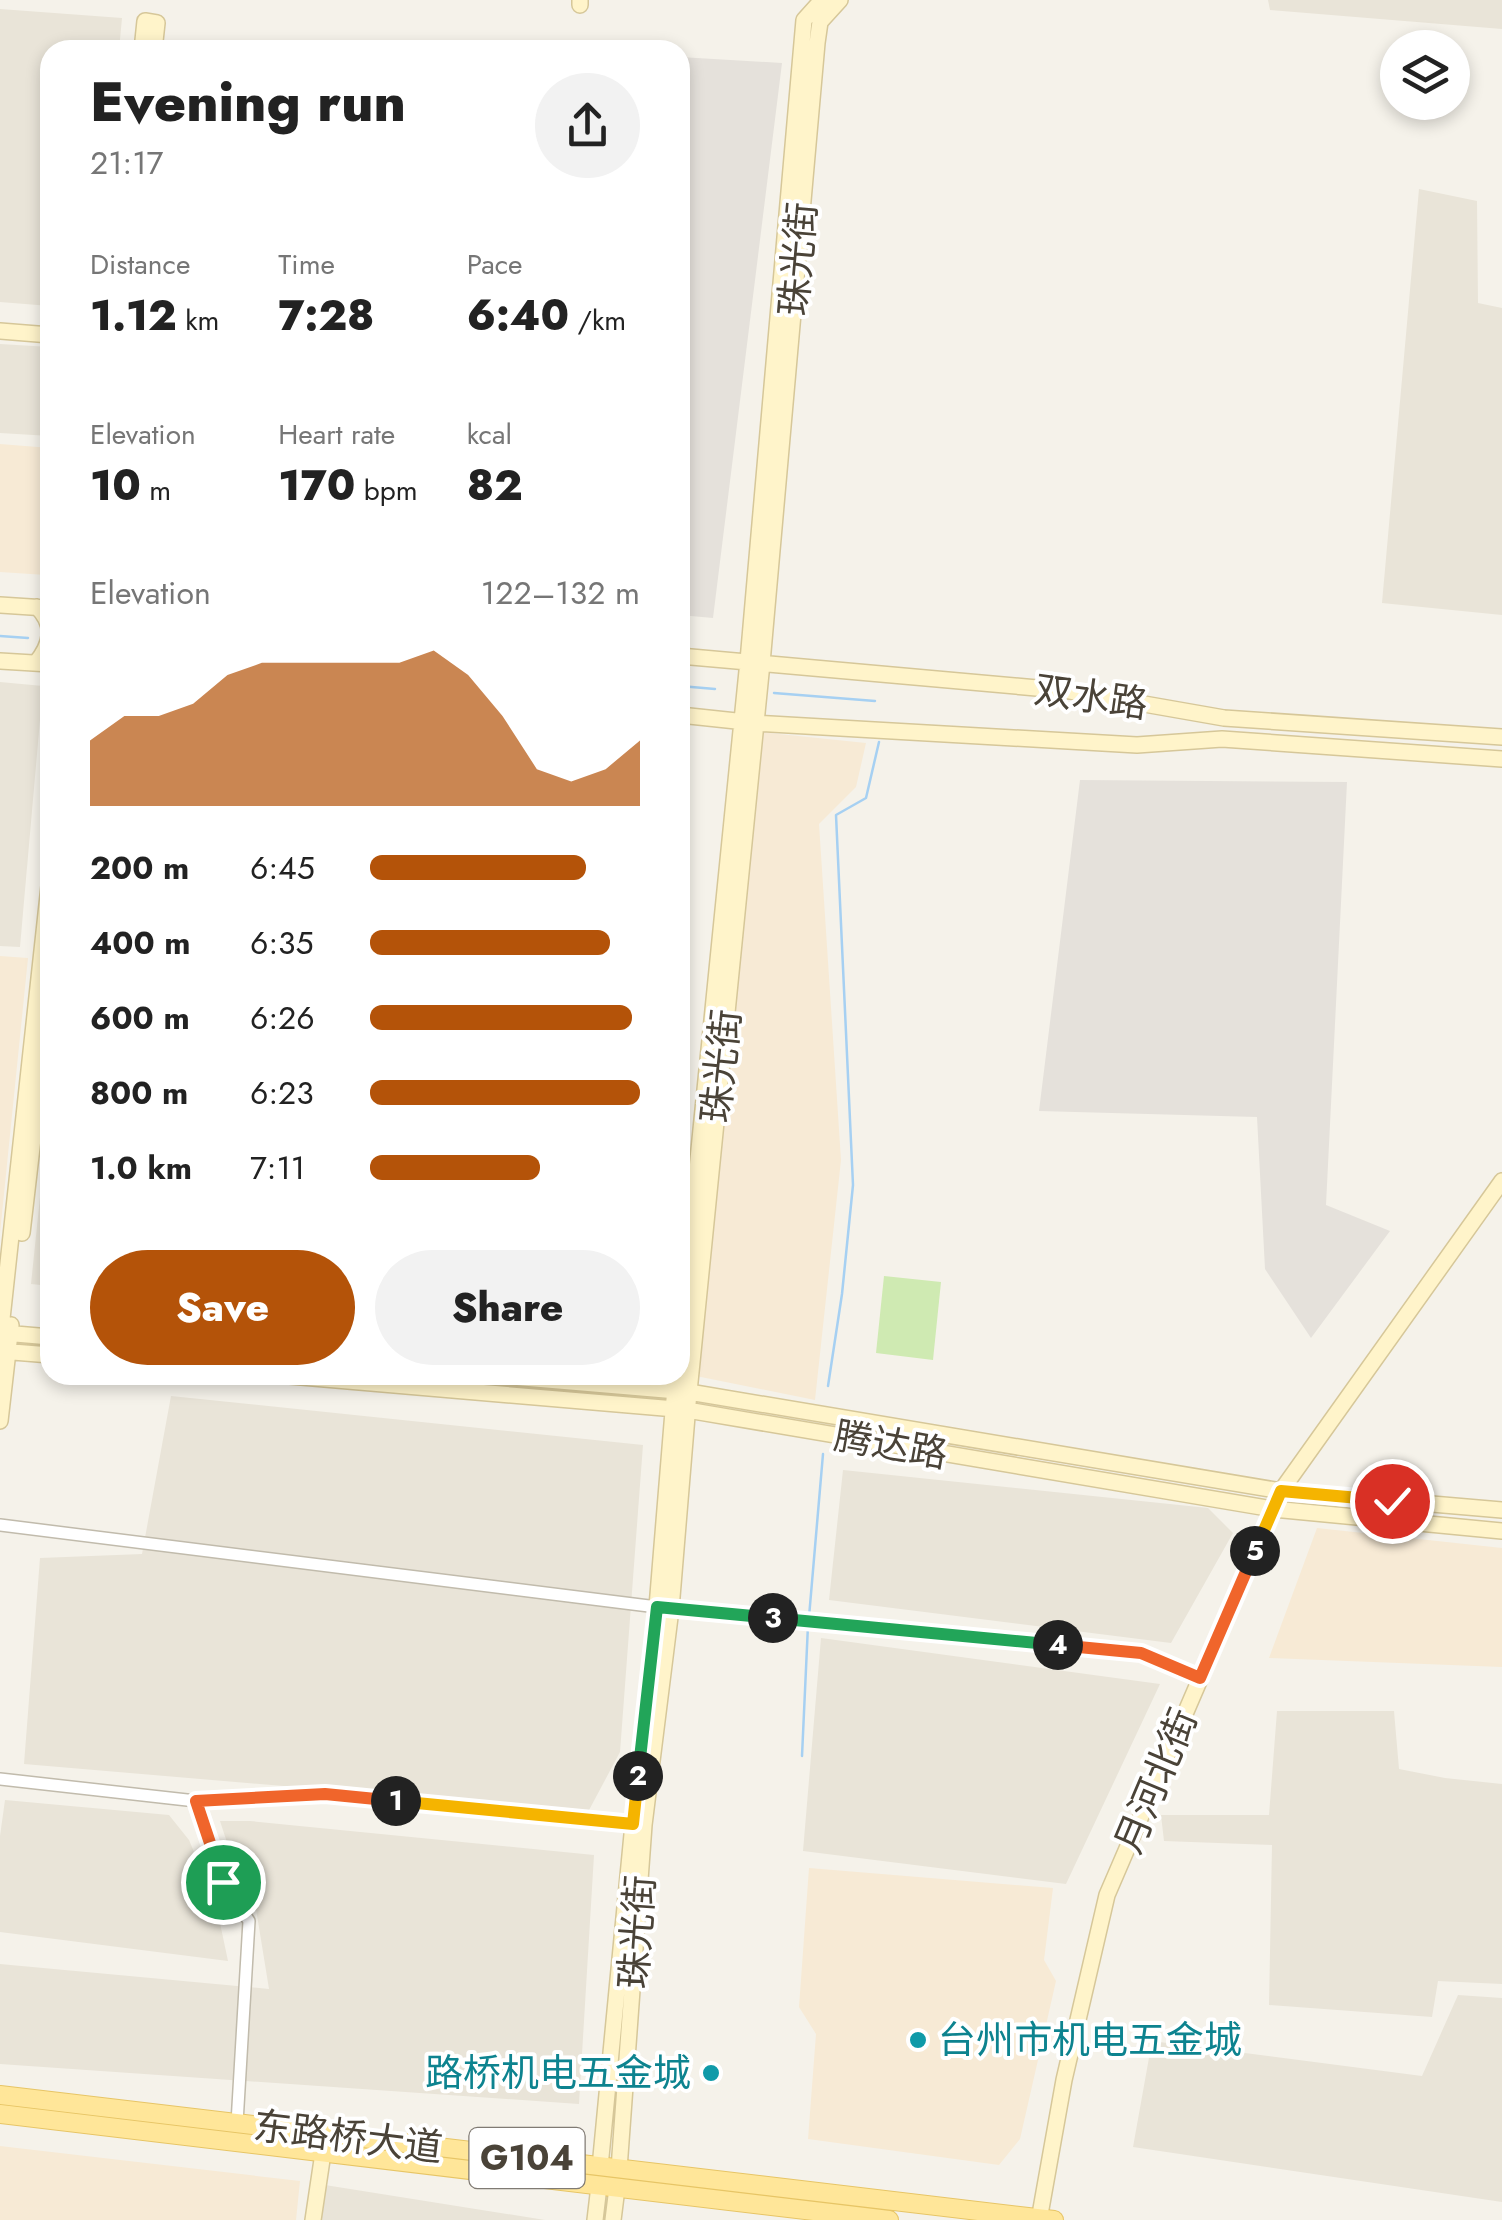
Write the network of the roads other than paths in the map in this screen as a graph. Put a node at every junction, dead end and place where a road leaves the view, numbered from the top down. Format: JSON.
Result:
{"nodes":[{"id":1,"x":822,"y":0,"type":"edge"},
{"id":2,"x":840,"y":0,"type":"edge"},
{"id":3,"x":812,"y":21,"type":"junction"},
{"id":4,"x":143,"y":40,"type":"edge"},
{"id":5,"x":155,"y":40,"type":"edge"},
{"id":6,"x":0,"y":331,"type":"edge"},
{"id":7,"x":40,"y":334,"type":"edge"},
{"id":8,"x":0,"y":605,"type":"edge"},
{"id":9,"x":40,"y":608,"type":"edge"},
{"id":10,"x":690,"y":657,"type":"edge"},
{"id":11,"x":0,"y":661,"type":"edge"},
{"id":12,"x":755,"y":662,"type":"junction"},
{"id":13,"x":40,"y":663,"type":"edge"},
{"id":14,"x":690,"y":716,"type":"edge"},
{"id":15,"x":748,"y":722,"type":"junction"},
{"id":16,"x":1502,"y":737,"type":"edge"},
{"id":17,"x":1502,"y":760,"type":"edge"},
{"id":18,"x":40,"y":975,"type":"edge"},
{"id":19,"x":40,"y":1067,"type":"edge"},
{"id":20,"x":1502,"y":1181,"type":"edge"},
{"id":21,"x":690,"y":1248,"type":"edge"},
{"id":22,"x":690,"y":1288,"type":"edge"},
{"id":23,"x":40,"y":1337,"type":"edge"},
{"id":24,"x":3,"y":1339,"type":"edge"},
{"id":25,"x":40,"y":1352,"type":"edge"},
{"id":26,"x":393,"y":1385,"type":"edge"},
{"id":27,"x":680,"y":1386,"type":"edge"},
{"id":28,"x":680,"y":1410,"type":"junction"},
{"id":29,"x":0,"y":1421,"type":"edge"},
{"id":30,"x":1281,"y":1491,"type":"junction"},
{"id":31,"x":1273,"y":1509,"type":"junction"},
{"id":32,"x":1502,"y":1510,"type":"edge"},
{"id":33,"x":0,"y":1525,"type":"edge"},
{"id":34,"x":1502,"y":1531,"type":"edge"},
{"id":35,"x":664,"y":1608,"type":"junction"},
{"id":36,"x":1200,"y":1678,"type":"junction"},
{"id":37,"x":0,"y":1779,"type":"edge"},
{"id":38,"x":196,"y":1801,"type":"junction"},
{"id":39,"x":633,"y":1824,"type":"junction"},
{"id":40,"x":0,"y":2095,"type":"edge"},
{"id":41,"x":0,"y":2114,"type":"edge"},
{"id":42,"x":236,"y":2123,"type":"junction"},
{"id":43,"x":322,"y":2152,"type":"junction"},
{"id":44,"x":609,"y":2177,"type":"junction"},
{"id":45,"x":1044,"y":2219,"type":"edge"},
{"id":46,"x":313,"y":2220,"type":"edge"},
{"id":47,"x":595,"y":2220,"type":"edge"},
{"id":48,"x":613,"y":2220,"type":"edge"},
{"id":49,"x":888,"y":2220,"type":"edge"}],
"edges":[{"from":1,"to":3,"type":"main road"},
{"from":2,"to":3,"type":"main road"},
{"from":3,"to":12,"type":"main road","name":"珠光街"},
{"from":4,"to":5,"type":"main road"},
{"from":6,"to":7,"type":"main road"},
{"from":8,"to":9,"type":"main road"},
{"from":10,"to":12,"type":"main road","name":"双水路"},
{"from":11,"to":13,"type":"main road"},
{"from":12,"to":15,"type":"main road","name":"珠光街"},
{"from":12,"to":16,"type":"main road","name":"双水路"},
{"from":14,"to":15,"type":"main road","name":"双水路"},
{"from":15,"to":17,"type":"main road","name":"双水路"},
{"from":15,"to":21,"type":"main road","name":"珠光街"},
{"from":15,"to":22,"type":"main road","name":"珠光街"},
{"from":18,"to":24,"type":"main road"},
{"from":19,"to":24,"type":"main road"},
{"from":20,"to":30,"type":"main road","name":"月河北街"},
{"from":23,"to":24,"type":"main road"},
{"from":24,"to":25,"type":"main road"},
{"from":24,"to":29,"type":"main road"},
{"from":26,"to":28,"type":"main road","name":"腾达路"},
{"from":27,"to":28,"type":"main road","name":"珠光街"},
{"from":27,"to":30,"type":"main road","name":"腾达路"},
{"from":28,"to":31,"type":"main road","name":"腾达路"},
{"from":28,"to":35,"type":"main road","name":"珠光街"},
{"from":30,"to":31,"type":"main road","name":"月河北街"},
{"from":30,"to":32,"type":"main road","name":"腾达路"},
{"from":31,"to":34,"type":"main road","name":"腾达路"},
{"from":31,"to":36,"type":"main road","name":"月河北街"},
{"from":33,"to":35,"type":"street"},
{"from":35,"to":36,"type":"street"},
{"from":35,"to":39,"type":"main road","name":"珠光街"},
{"from":35,"to":44,"type":"main road","name":"珠光街"},
{"from":36,"to":45,"type":"main road","name":"月河北街"},
{"from":37,"to":38,"type":"street"},
{"from":38,"to":39,"type":"street"},
{"from":38,"to":42,"type":"street"},
{"from":39,"to":44,"type":"main road","name":"珠光街"},
{"from":40,"to":42,"type":"main road","name":"东路桥大道","number":"G104"},
{"from":41,"to":43,"type":"main road","name":"东路桥大道","number":"G104"},
{"from":42,"to":44,"type":"main road","name":"东路桥大道","number":"G104"},
{"from":43,"to":44,"type":"main road","name":"东路桥大道","number":"G104"},
{"from":43,"to":46,"type":"main road"},
{"from":44,"to":45,"type":"main road","name":"东路桥大道","number":"G104"},
{"from":44,"to":47,"type":"main road"},
{"from":44,"to":48,"type":"main road"},
{"from":44,"to":49,"type":"main road","name":"东路桥大道","number":"G104"}]}
